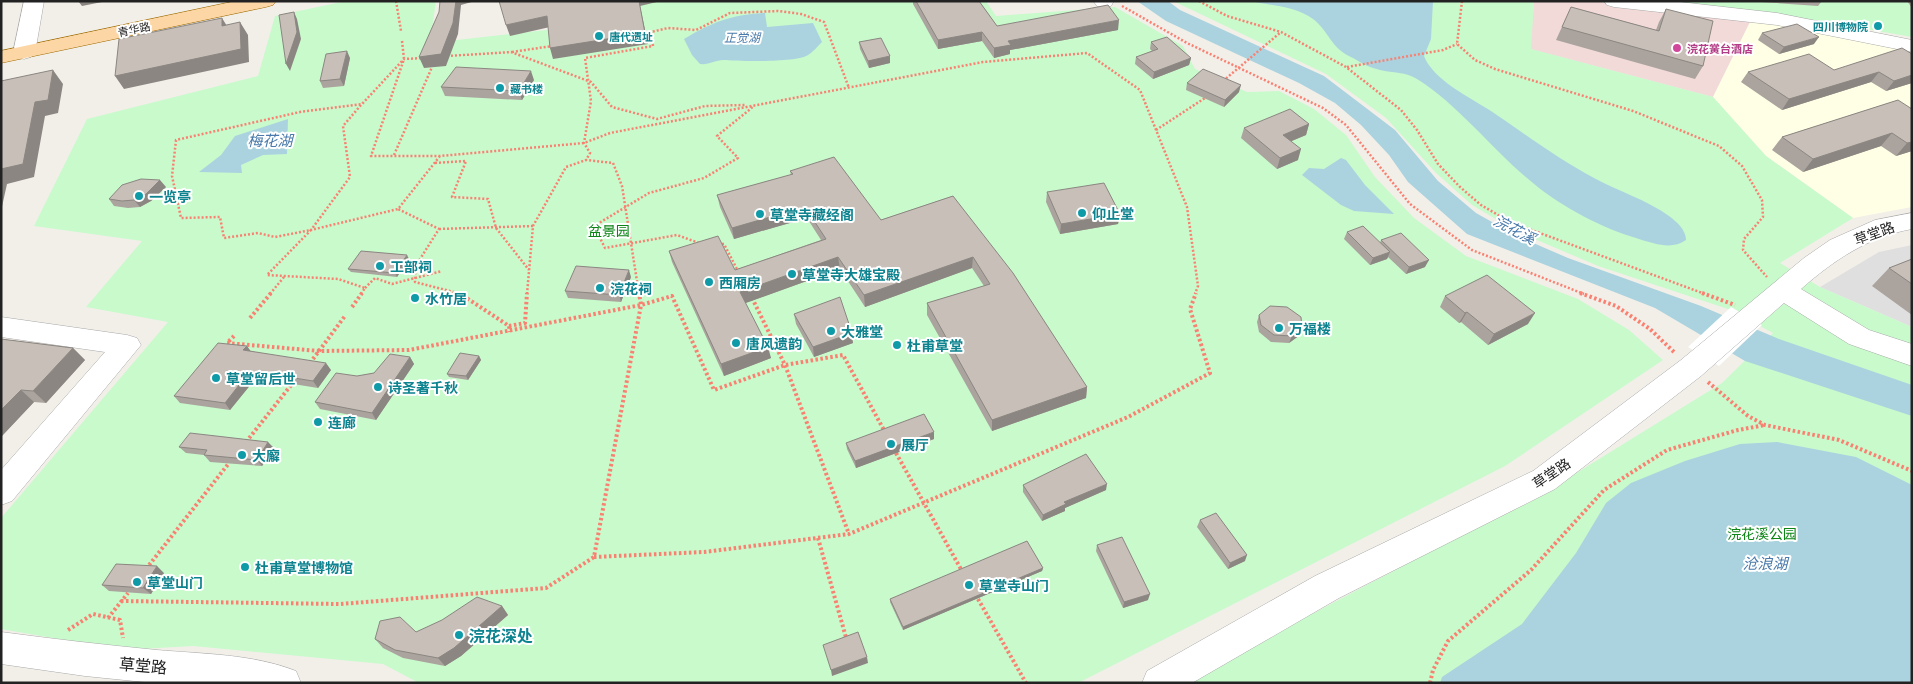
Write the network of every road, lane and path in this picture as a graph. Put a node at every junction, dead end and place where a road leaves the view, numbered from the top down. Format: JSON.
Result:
{"nodes":[{"id":1,"x":34,"y":1,"type":"edge"},
{"id":2,"x":227,"y":1,"type":"edge"},
{"id":3,"x":266,"y":1,"type":"edge"},
{"id":4,"x":396,"y":1,"type":"edge"},
{"id":5,"x":1115,"y":1,"type":"edge"},
{"id":6,"x":1199,"y":1,"type":"edge"},
{"id":7,"x":1462,"y":1,"type":"edge"},
{"id":8,"x":1614,"y":1,"type":"edge"},
{"id":9,"x":401,"y":31,"type":"dead end"},
{"id":10,"x":1281,"y":32,"type":"junction"},
{"id":11,"x":402,"y":41,"type":"dead end"},
{"id":12,"x":1457,"y":44,"type":"junction"},
{"id":13,"x":552,"y":46,"type":"edge"},
{"id":14,"x":1912,"y":46,"type":"edge"},
{"id":15,"x":1,"y":47,"type":"edge"},
{"id":16,"x":24,"y":48,"type":"junction"},
{"id":17,"x":511,"y":52,"type":"junction"},
{"id":18,"x":445,"y":56,"type":"edge"},
{"id":19,"x":1,"y":57,"type":"edge"},
{"id":20,"x":428,"y":58,"type":"edge"},
{"id":21,"x":404,"y":59,"type":"junction"},
{"id":22,"x":432,"y":67,"type":"edge"},
{"id":23,"x":1346,"y":67,"type":"junction"},
{"id":24,"x":1238,"y":68,"type":"junction"},
{"id":25,"x":591,"y":82,"type":"junction"},
{"id":26,"x":1219,"y":86,"type":"edge"},
{"id":27,"x":849,"y":88,"type":"junction"},
{"id":28,"x":1214,"y":90,"type":"edge"},
{"id":29,"x":362,"y":104,"type":"junction"},
{"id":30,"x":756,"y":105,"type":"junction"},
{"id":31,"x":1156,"y":130,"type":"junction"},
{"id":32,"x":584,"y":143,"type":"junction"},
{"id":33,"x":394,"y":155,"type":"junction"},
{"id":34,"x":440,"y":156,"type":"junction"},
{"id":35,"x":586,"y":160,"type":"junction"},
{"id":36,"x":434,"y":163,"type":"junction"},
{"id":37,"x":625,"y":207,"type":"junction"},
{"id":38,"x":398,"y":209,"type":"junction"},
{"id":39,"x":1912,"y":222,"type":"edge"},
{"id":40,"x":533,"y":226,"type":"junction"},
{"id":41,"x":496,"y":228,"type":"junction"},
{"id":42,"x":439,"y":229,"type":"junction"},
{"id":43,"x":311,"y":230,"type":"junction"},
{"id":44,"x":706,"y":243,"type":"edge"},
{"id":45,"x":631,"y":244,"type":"junction"},
{"id":46,"x":715,"y":244,"type":"edge"},
{"id":47,"x":442,"y":271,"type":"dead end"},
{"id":48,"x":530,"y":271,"type":"junction"},
{"id":49,"x":284,"y":278,"type":"junction"},
{"id":50,"x":415,"y":278,"type":"junction"},
{"id":51,"x":742,"y":278,"type":"edge"},
{"id":52,"x":365,"y":288,"type":"junction"},
{"id":53,"x":1784,"y":290,"type":"junction"},
{"id":54,"x":750,"y":296,"type":"edge"},
{"id":55,"x":641,"y":305,"type":"junction"},
{"id":56,"x":352,"y":308,"type":"dead end"},
{"id":57,"x":1754,"y":315,"type":"junction"},
{"id":58,"x":345,"y":316,"type":"dead end"},
{"id":59,"x":250,"y":318,"type":"dead end"},
{"id":60,"x":509,"y":326,"type":"junction"},
{"id":61,"x":1,"y":327,"type":"edge"},
{"id":62,"x":510,"y":332,"type":"junction"},
{"id":63,"x":234,"y":336,"type":"dead end"},
{"id":64,"x":319,"y":351,"type":"junction"},
{"id":65,"x":1912,"y":355,"type":"edge"},
{"id":66,"x":1698,"y":362,"type":"junction"},
{"id":67,"x":785,"y":365,"type":"junction"},
{"id":68,"x":308,"y":366,"type":"edge"},
{"id":69,"x":292,"y":384,"type":"edge"},
{"id":70,"x":1765,"y":425,"type":"junction"},
{"id":71,"x":887,"y":435,"type":"edge"},
{"id":72,"x":244,"y":445,"type":"edge"},
{"id":73,"x":896,"y":452,"type":"edge"},
{"id":74,"x":229,"y":464,"type":"edge"},
{"id":75,"x":1912,"y":471,"type":"edge"},
{"id":76,"x":1,"y":492,"type":"edge"},
{"id":77,"x":924,"y":502,"type":"junction"},
{"id":78,"x":849,"y":534,"type":"junction"},
{"id":79,"x":818,"y":538,"type":"junction"},
{"id":80,"x":594,"y":557,"type":"junction"},
{"id":81,"x":143,"y":571,"type":"edge"},
{"id":82,"x":962,"y":572,"type":"edge"},
{"id":83,"x":128,"y":593,"type":"edge"},
{"id":84,"x":978,"y":599,"type":"edge"},
{"id":85,"x":121,"y":601,"type":"junction"},
{"id":86,"x":108,"y":618,"type":"dead end"},
{"id":87,"x":847,"y":642,"type":"edge"},
{"id":88,"x":1,"y":648,"type":"edge"},
{"id":89,"x":284,"y":683,"type":"edge"},
{"id":90,"x":1026,"y":683,"type":"edge"},
{"id":91,"x":1160,"y":683,"type":"edge"},
{"id":92,"x":1430,"y":683,"type":"edge"}],
"edges":[{"from":1,"to":16,"type":"street"},
{"from":2,"to":16,"type":"main road","name":"青华路"},
{"from":3,"to":16,"type":"main road","name":"青华路"},
{"from":4,"to":9,"type":"path"},
{"from":5,"to":24,"type":"path"},
{"from":6,"to":10,"type":"path"},
{"from":7,"to":12,"type":"path"},
{"from":8,"to":14,"type":"street"},
{"from":10,"to":23,"type":"path"},
{"from":10,"to":24,"type":"path"},
{"from":11,"to":21,"type":"path"},
{"from":12,"to":23,"type":"path"},
{"from":12,"to":53,"type":"path"},
{"from":13,"to":17,"type":"path"},
{"from":15,"to":16,"type":"main road","name":"青华路"},
{"from":16,"to":19,"type":"main road","name":"青华路"},
{"from":17,"to":18,"type":"path"},
{"from":17,"to":25,"type":"path"},
{"from":20,"to":21,"type":"path"},
{"from":21,"to":29,"type":"path"},
{"from":21,"to":33,"type":"path"},
{"from":22,"to":33,"type":"path"},
{"from":23,"to":57,"type":"path"},
{"from":24,"to":26,"type":"path"},
{"from":24,"to":66,"type":"path"},
{"from":25,"to":27,"type":"path"},
{"from":25,"to":30,"type":"path"},
{"from":25,"to":32,"type":"path"},
{"from":27,"to":30,"type":"path"},
{"from":27,"to":31,"type":"path"},
{"from":28,"to":31,"type":"path"},
{"from":29,"to":43,"type":"path"},
{"from":29,"to":43,"type":"path"},
{"from":30,"to":32,"type":"path"},
{"from":30,"to":37,"type":"path"},
{"from":31,"to":77,"type":"path"},
{"from":32,"to":34,"type":"path"},
{"from":32,"to":35,"type":"path"},
{"from":33,"to":34,"type":"path"},
{"from":34,"to":36,"type":"path"},
{"from":35,"to":37,"type":"path"},
{"from":35,"to":40,"type":"path"},
{"from":36,"to":38,"type":"path"},
{"from":36,"to":41,"type":"path"},
{"from":37,"to":45,"type":"path"},
{"from":37,"to":45,"type":"path"},
{"from":38,"to":42,"type":"path"},
{"from":38,"to":43,"type":"path"},
{"from":39,"to":53,"type":"street","name":"草堂路"},
{"from":40,"to":41,"type":"path"},
{"from":40,"to":48,"type":"path"},
{"from":41,"to":42,"type":"path"},
{"from":41,"to":48,"type":"path"},
{"from":42,"to":50,"type":"path"},
{"from":43,"to":49,"type":"path"},
{"from":44,"to":45,"type":"path"},
{"from":45,"to":55,"type":"path"},
{"from":46,"to":51,"type":"path"},
{"from":47,"to":50,"type":"path"},
{"from":48,"to":60,"type":"path"},
{"from":49,"to":52,"type":"path"},
{"from":49,"to":59,"type":"path"},
{"from":50,"to":52,"type":"path"},
{"from":50,"to":60,"type":"path"},
{"from":52,"to":56,"type":"path"},
{"from":53,"to":57,"type":"street","name":"草堂路"},
{"from":53,"to":65,"type":"street"},
{"from":54,"to":67,"type":"path"},
{"from":55,"to":62,"type":"path"},
{"from":55,"to":67,"type":"path"},
{"from":55,"to":80,"type":"path"},
{"from":57,"to":66,"type":"street","name":"草堂路"},
{"from":58,"to":64,"type":"path"},
{"from":60,"to":62,"type":"path"},
{"from":61,"to":76,"type":"street"},
{"from":62,"to":64,"type":"path"},
{"from":63,"to":64,"type":"path"},
{"from":64,"to":68,"type":"path"},
{"from":66,"to":70,"type":"path"},
{"from":66,"to":91,"type":"street","name":"草堂路"},
{"from":67,"to":71,"type":"path"},
{"from":67,"to":78,"type":"path"},
{"from":69,"to":72,"type":"path"},
{"from":70,"to":75,"type":"path"},
{"from":70,"to":92,"type":"path"},
{"from":73,"to":77,"type":"path"},
{"from":74,"to":81,"type":"path"},
{"from":77,"to":78,"type":"path"},
{"from":77,"to":82,"type":"path"},
{"from":78,"to":79,"type":"path"},
{"from":79,"to":80,"type":"path"},
{"from":79,"to":87,"type":"path"},
{"from":80,"to":85,"type":"path"},
{"from":83,"to":85,"type":"path"},
{"from":84,"to":90,"type":"path"},
{"from":85,"to":86,"type":"path"},
{"from":88,"to":89,"type":"street","name":"草堂路"}]}
